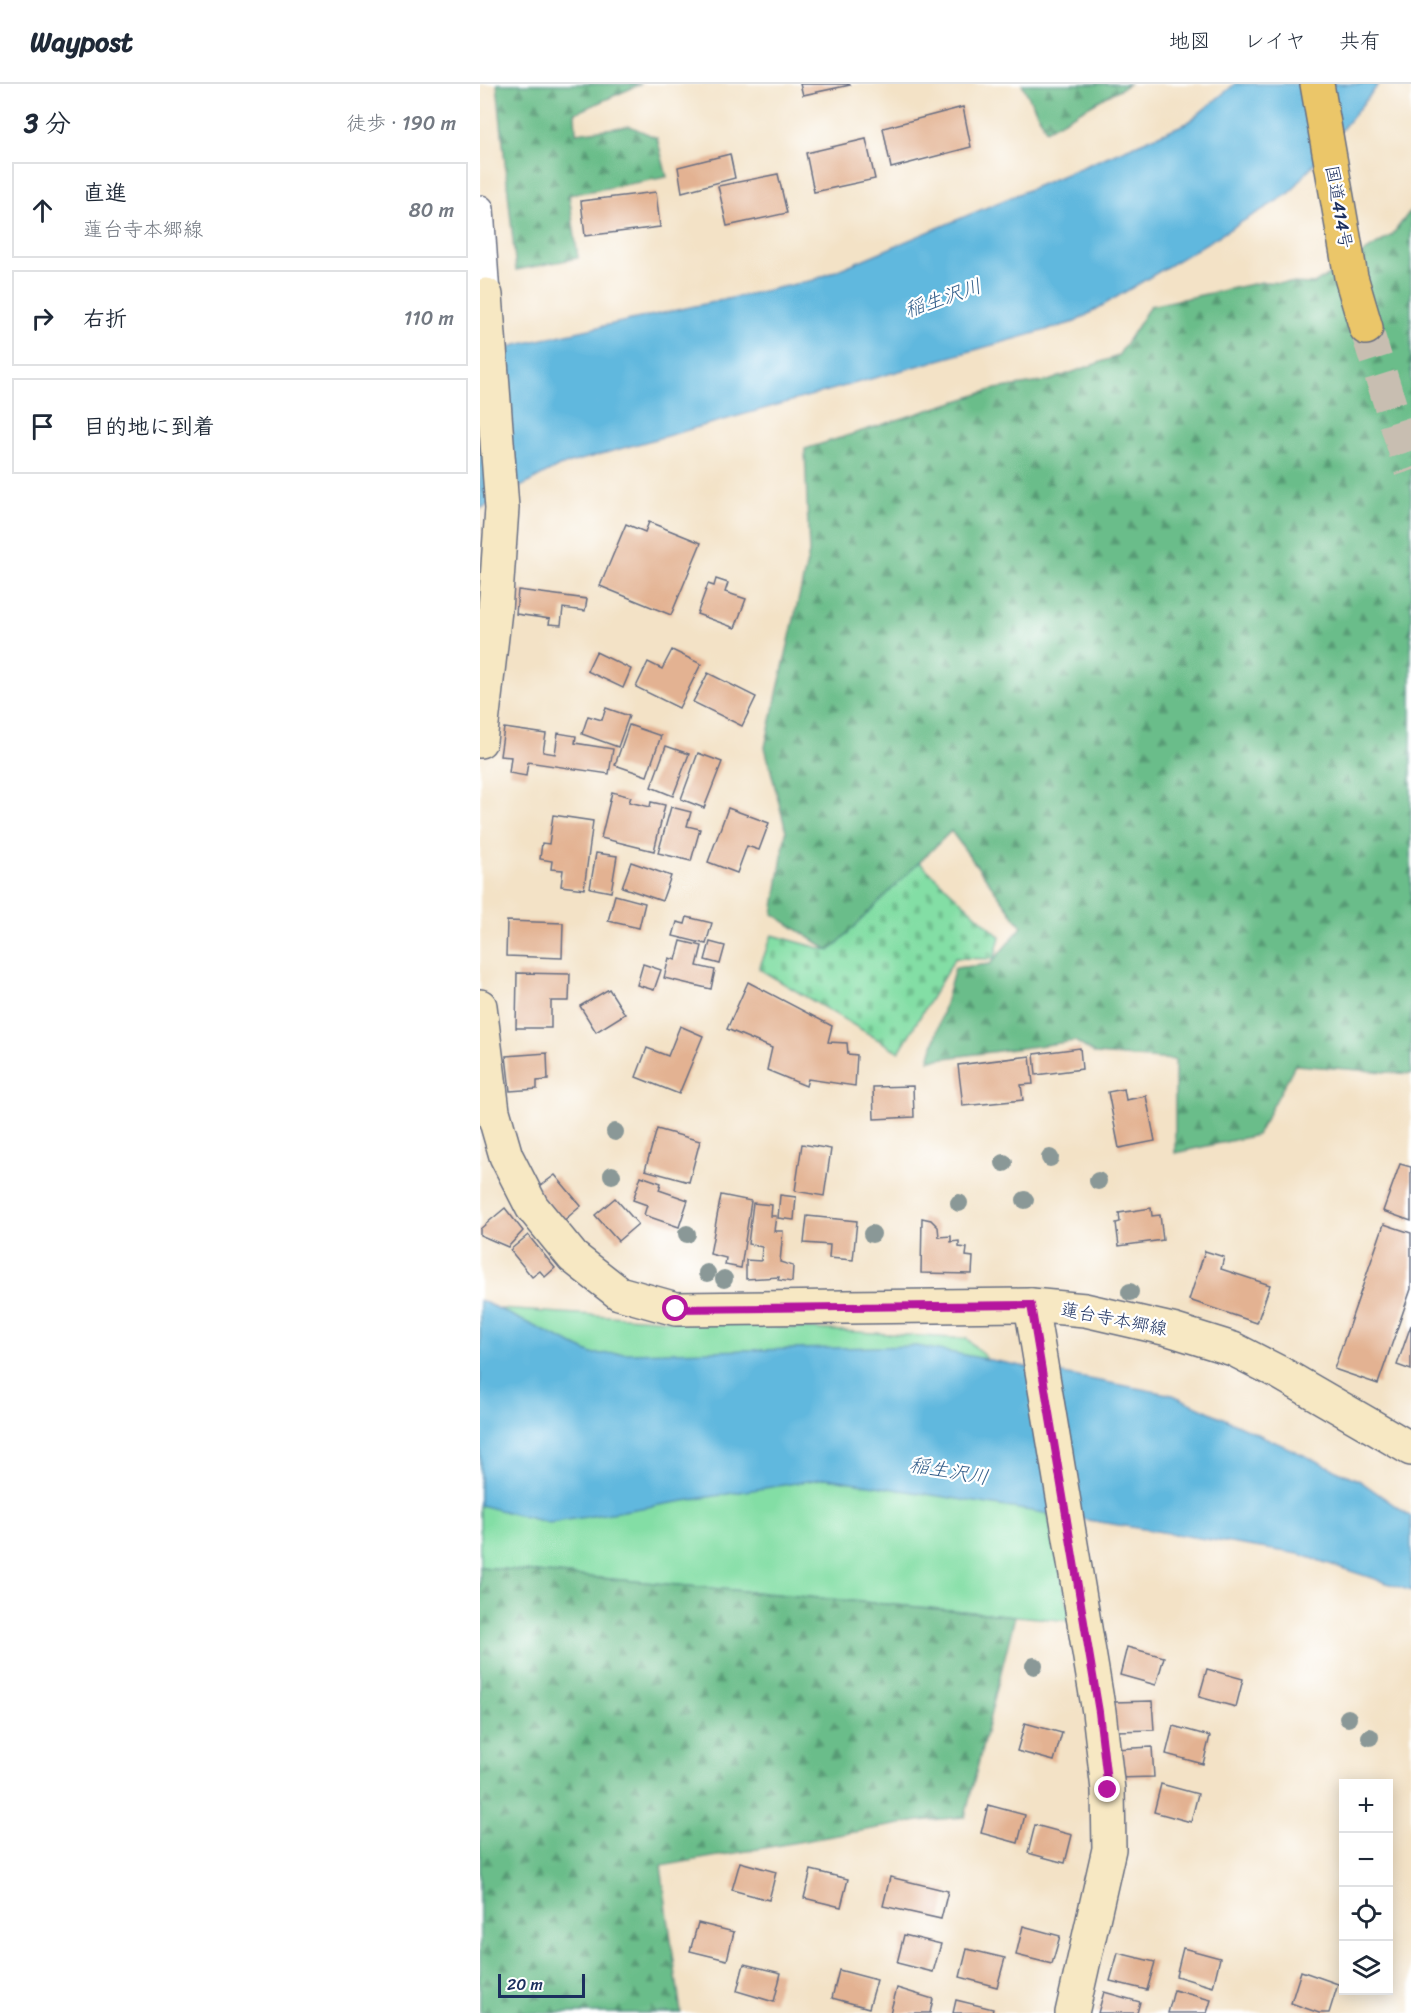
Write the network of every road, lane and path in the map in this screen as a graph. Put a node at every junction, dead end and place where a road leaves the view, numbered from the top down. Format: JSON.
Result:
{"nodes":[{"id":1,"x":1317,"y":84,"type":"edge"},
{"id":2,"x":480,"y":208,"type":"edge"},
{"id":3,"x":485,"y":304,"type":"edge"},
{"id":4,"x":1366,"y":328,"type":"tunnel mouth"},
{"id":5,"x":480,"y":741,"type":"edge"},
{"id":6,"x":480,"y":1006,"type":"edge"},
{"id":7,"x":1031,"y":1305,"type":"junction"},
{"id":8,"x":1411,"y":1449,"type":"edge"},
{"id":9,"x":1072,"y":2013,"type":"edge"}],
"edges":[{"from":1,"to":4,"type":"highway","name":"国道414号"},
{"from":2,"to":3,"type":"street"},
{"from":3,"to":5,"type":"main road"},
{"from":6,"to":7,"type":"main road","name":"蓮台寺本郷線"},
{"from":7,"to":8,"type":"main road","name":"蓮台寺本郷線"},
{"from":7,"to":9,"type":"main road"}]}
